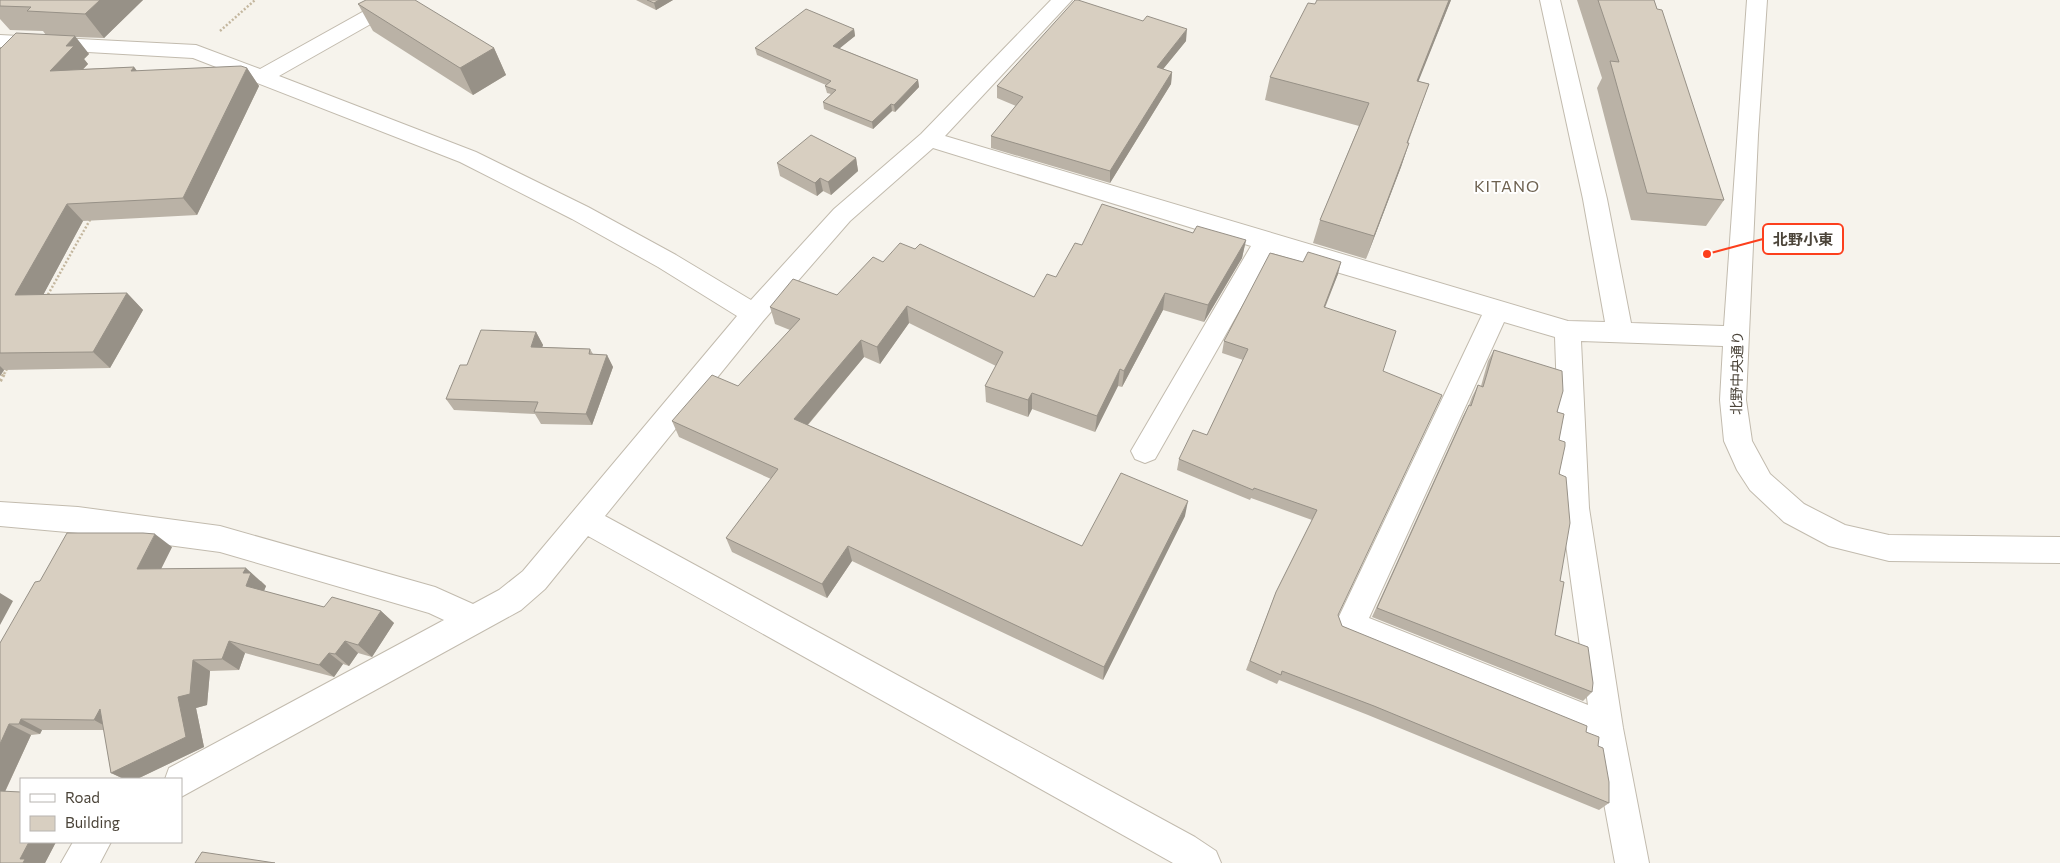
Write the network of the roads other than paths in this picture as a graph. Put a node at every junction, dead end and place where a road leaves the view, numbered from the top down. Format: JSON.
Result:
{"nodes":[{"id":1,"x":399,"y":0,"type":"edge"},
{"id":2,"x":1062,"y":0,"type":"edge"},
{"id":3,"x":1550,"y":0,"type":"edge"},
{"id":4,"x":1757,"y":0,"type":"edge"},
{"id":5,"x":0,"y":41,"type":"edge"},
{"id":6,"x":262,"y":77,"type":"junction"},
{"id":7,"x":929,"y":139,"type":"junction"},
{"id":8,"x":1266,"y":242,"type":"junction"},
{"id":9,"x":1497,"y":310,"type":"junction"},
{"id":10,"x":754,"y":314,"type":"junction"},
{"id":11,"x":1568,"y":331,"type":"junction"},
{"id":12,"x":1620,"y":332,"type":"junction"},
{"id":13,"x":1737,"y":338,"type":"junction"},
{"id":14,"x":1145,"y":451,"type":"dead end"},
{"id":15,"x":0,"y":514,"type":"edge"},
{"id":16,"x":78,"y":520,"type":"junction"},
{"id":17,"x":586,"y":520,"type":"junction"},
{"id":18,"x":63,"y":546,"type":"edge"},
{"id":19,"x":2060,"y":550,"type":"edge"},
{"id":20,"x":474,"y":619,"type":"junction"},
{"id":21,"x":1607,"y":728,"type":"junction"},
{"id":22,"x":182,"y":779,"type":"edge"},
{"id":23,"x":93,"y":843,"type":"edge"},
{"id":24,"x":78,"y":863,"type":"edge"},
{"id":25,"x":1204,"y":863,"type":"edge"},
{"id":26,"x":1632,"y":863,"type":"edge"}],
"edges":[{"from":1,"to":6,"type":"street"},
{"from":2,"to":7,"type":"street"},
{"from":3,"to":12,"type":"street"},
{"from":4,"to":13,"type":"street","name":"北野中央通り"},
{"from":5,"to":6,"type":"street"},
{"from":6,"to":10,"type":"street"},
{"from":7,"to":8,"type":"street"},
{"from":7,"to":10,"type":"street"},
{"from":8,"to":9,"type":"street"},
{"from":8,"to":14,"type":"street"},
{"from":9,"to":11,"type":"street"},
{"from":9,"to":21,"type":"street"},
{"from":10,"to":17,"type":"street"},
{"from":11,"to":12,"type":"street"},
{"from":11,"to":21,"type":"street"},
{"from":12,"to":13,"type":"street"},
{"from":13,"to":19,"type":"street","name":"北野中央通り"},
{"from":15,"to":16,"type":"street"},
{"from":16,"to":18,"type":"street"},
{"from":16,"to":20,"type":"street"},
{"from":17,"to":20,"type":"street"},
{"from":17,"to":25,"type":"street"},
{"from":20,"to":22,"type":"street"},
{"from":21,"to":26,"type":"street"},
{"from":23,"to":24,"type":"street"}]}
